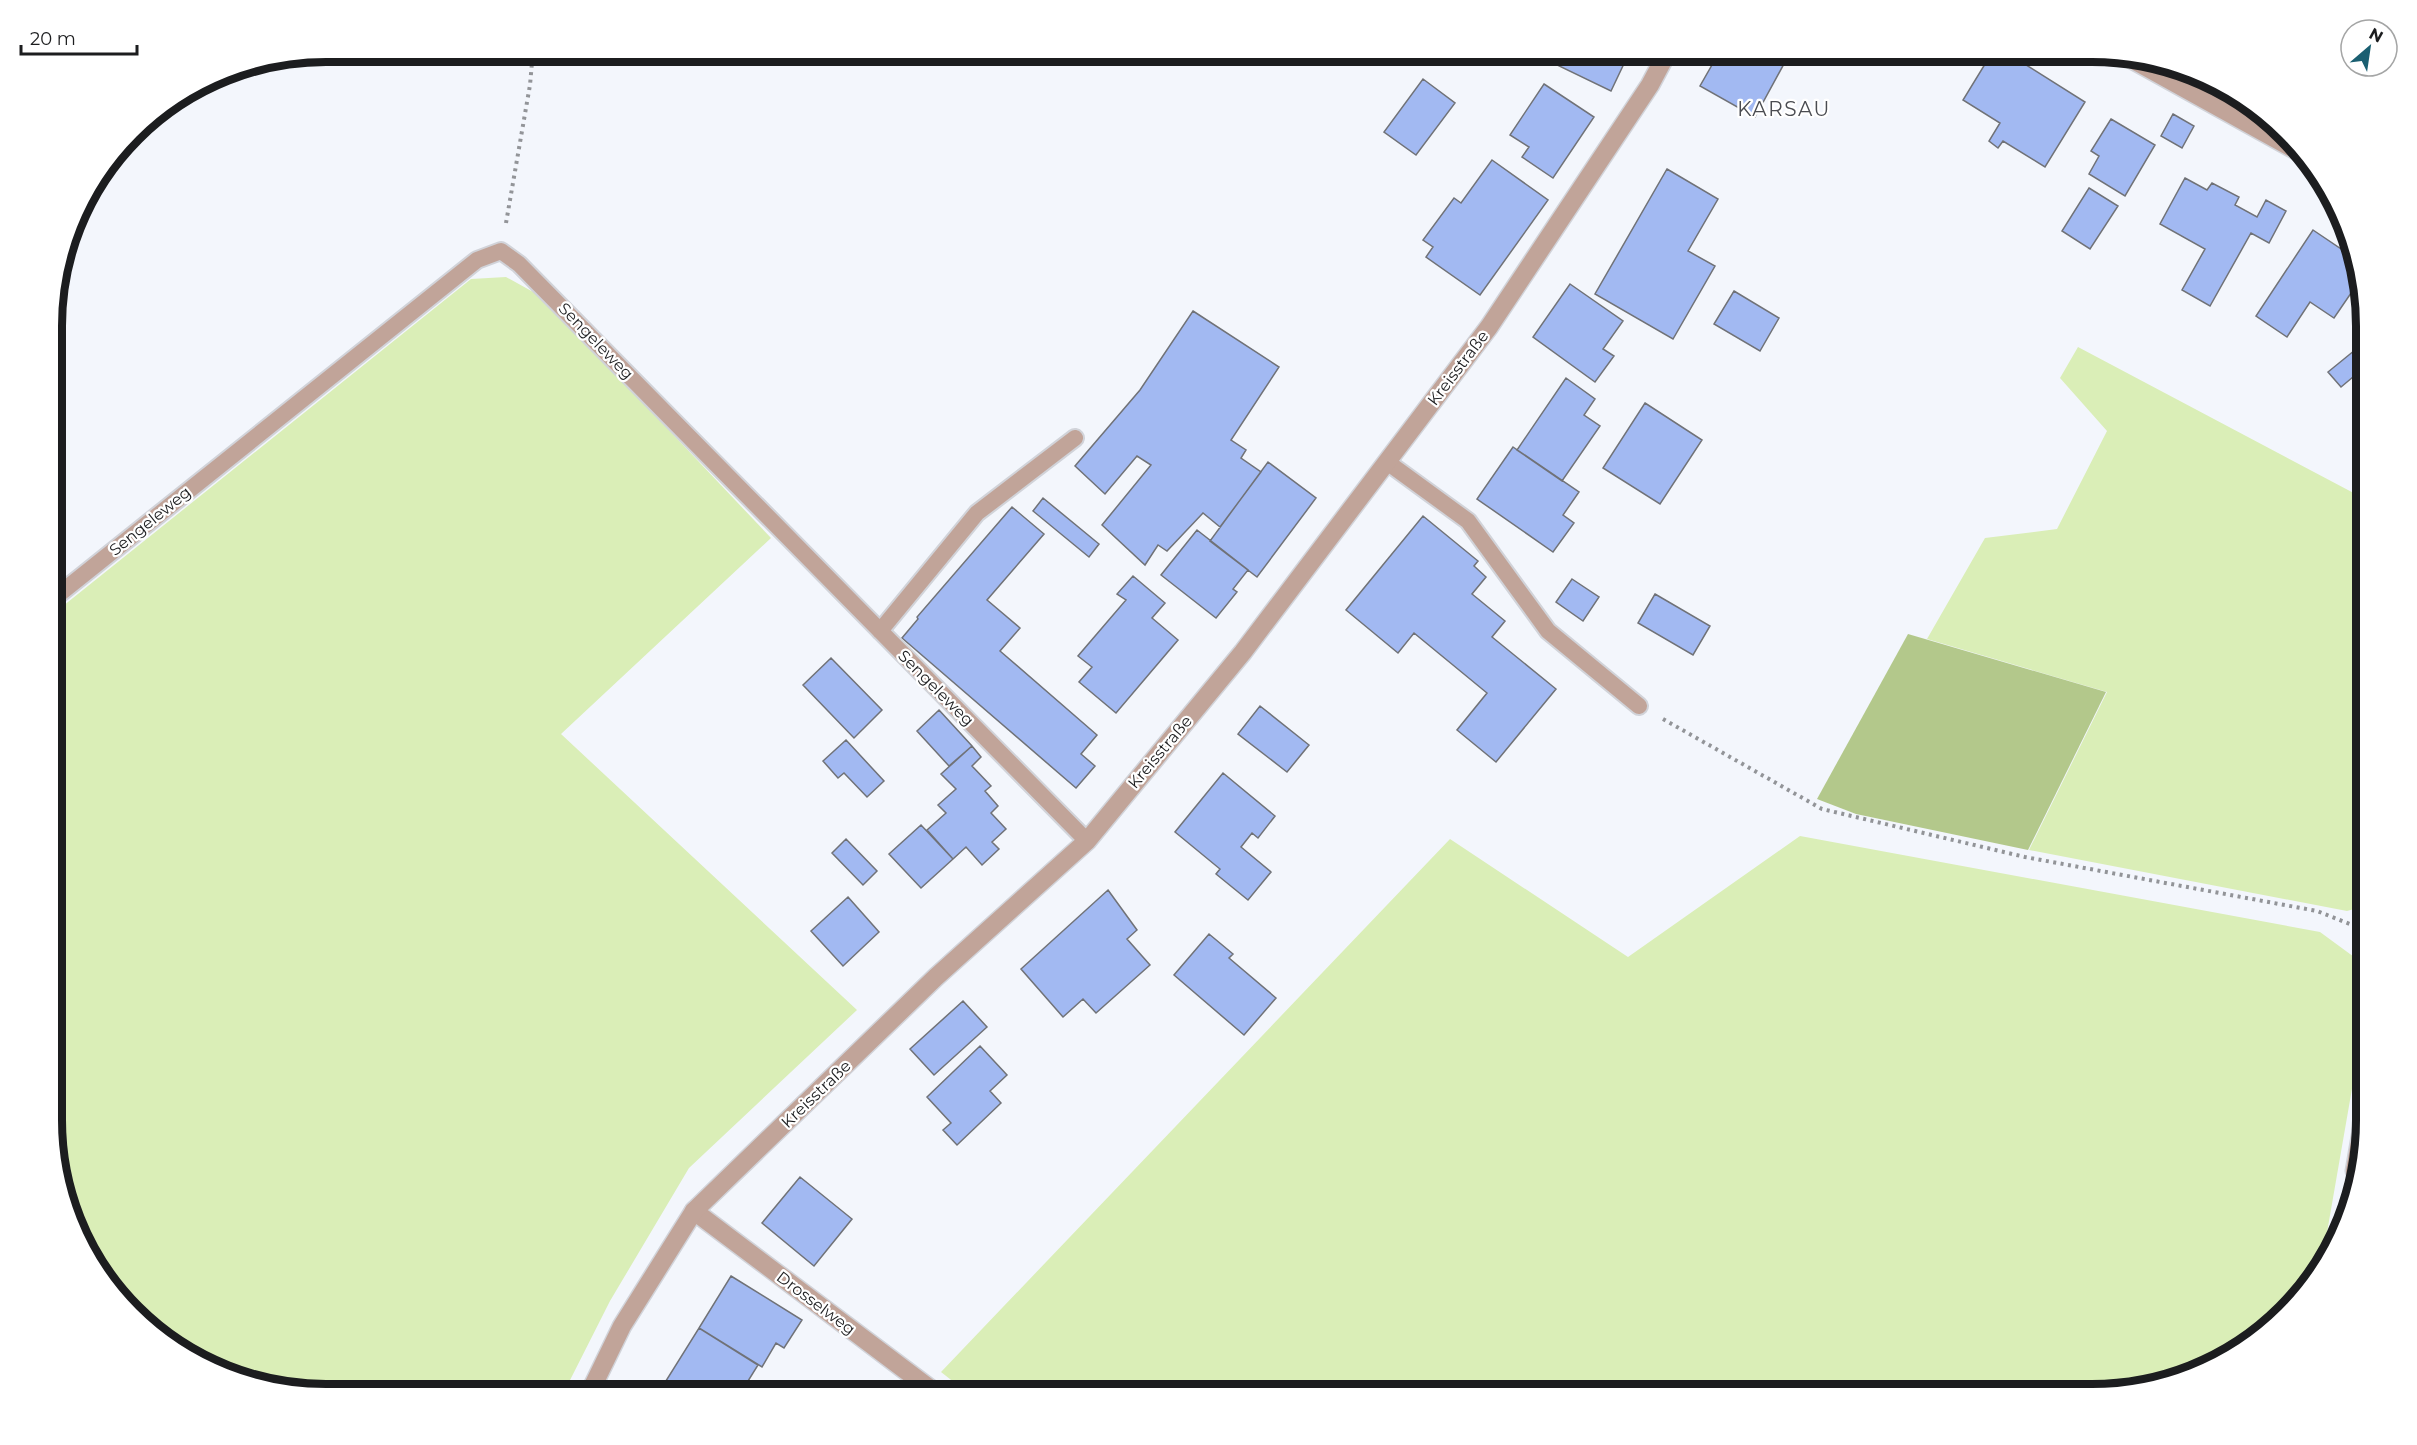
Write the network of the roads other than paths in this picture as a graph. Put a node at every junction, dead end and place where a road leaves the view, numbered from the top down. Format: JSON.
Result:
{"nodes":[{"id":1,"x":1662,"y":62,"type":"edge"},
{"id":2,"x":2177,"y":76,"type":"edge"},
{"id":3,"x":2278,"y":139,"type":"edge"},
{"id":4,"x":1075,"y":438,"type":"dead end"},
{"id":5,"x":1387,"y":462,"type":"junction"},
{"id":6,"x":62,"y":592,"type":"edge"},
{"id":7,"x":880,"y":631,"type":"junction"},
{"id":8,"x":1639,"y":706,"type":"road end"},
{"id":9,"x":1087,"y":841,"type":"junction"},
{"id":10,"x":694,"y":1212,"type":"junction"},
{"id":11,"x":594,"y":1384,"type":"edge"},
{"id":12,"x":924,"y":1384,"type":"edge"}],
"edges":[{"from":1,"to":5,"type":"street","name":"Kreisstraße"},
{"from":2,"to":3,"type":"street"},
{"from":4,"to":7,"type":"lane"},
{"from":5,"to":8,"type":"lane"},
{"from":5,"to":9,"type":"street","name":"Kreisstraße"},
{"from":6,"to":7,"type":"lane","name":"Sengeleweg"},
{"from":7,"to":9,"type":"lane","name":"Sengeleweg"},
{"from":9,"to":10,"type":"street","name":"Kreisstraße"},
{"from":10,"to":11,"type":"street","name":"Kreisstraße"},
{"from":10,"to":12,"type":"street","name":"Drosselweg"}]}
